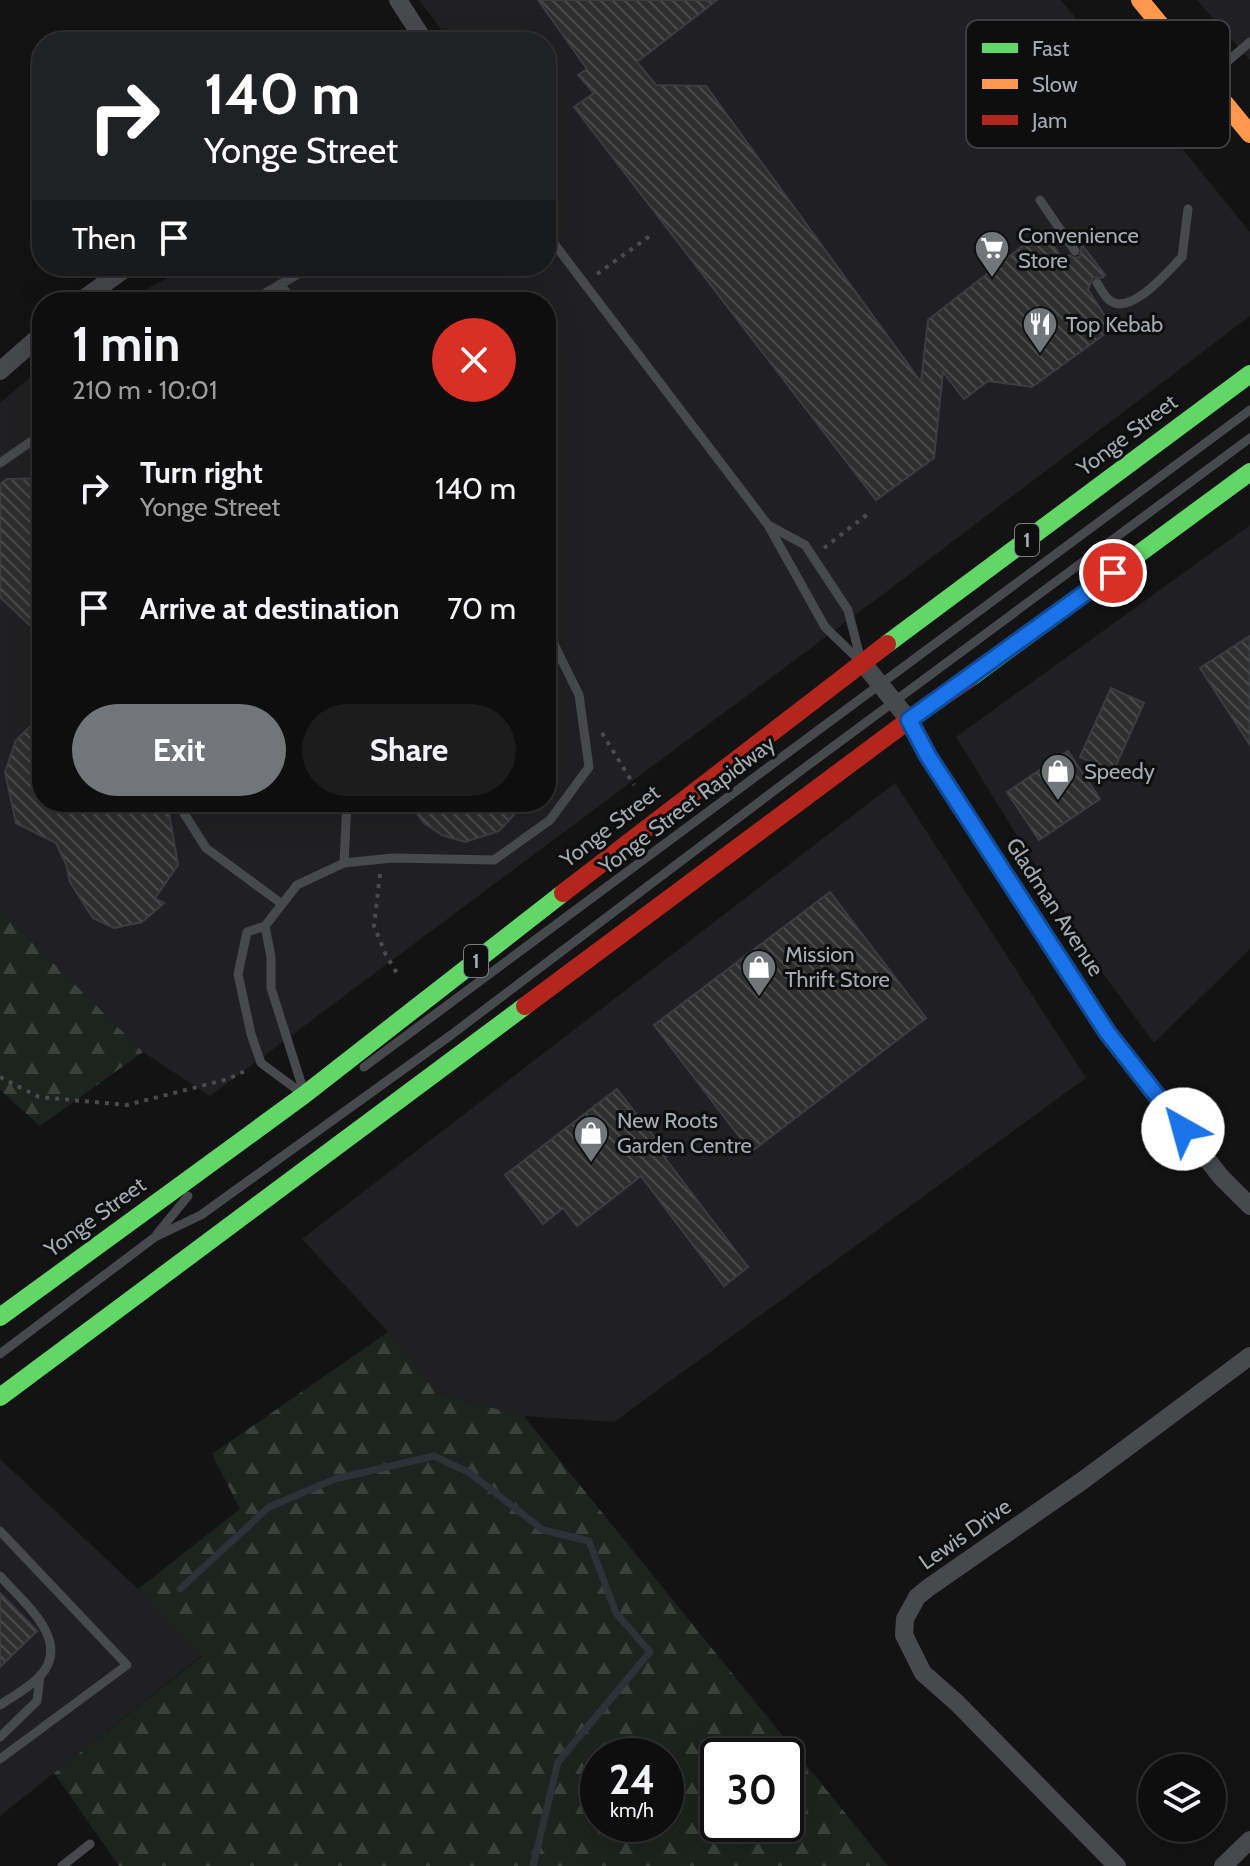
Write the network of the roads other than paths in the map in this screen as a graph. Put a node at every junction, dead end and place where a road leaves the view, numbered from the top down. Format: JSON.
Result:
{"nodes":[{"id":1,"x":398,"y":0,"type":"edge"},
{"id":2,"x":1140,"y":0,"type":"edge"},
{"id":3,"x":1156,"y":20,"type":"edge"},
{"id":4,"x":419,"y":32,"type":"edge"},
{"id":5,"x":1250,"y":42,"type":"edge"},
{"id":6,"x":1230,"y":59,"type":"edge"},
{"id":7,"x":1230,"y":109,"type":"edge"},
{"id":8,"x":1250,"y":134,"type":"edge"},
{"id":9,"x":1040,"y":200,"type":"dead end"},
{"id":10,"x":1188,"y":209,"type":"dead end"},
{"id":11,"x":556,"y":246,"type":"edge"},
{"id":12,"x":1075,"y":251,"type":"dead end"},
{"id":13,"x":115,"y":276,"type":"edge"},
{"id":14,"x":294,"y":276,"type":"edge"},
{"id":15,"x":1097,"y":283,"type":"dead end"},
{"id":16,"x":280,"y":284,"type":"junction"},
{"id":17,"x":93,"y":292,"type":"edge"},
{"id":18,"x":267,"y":292,"type":"edge"},
{"id":19,"x":286,"y":292,"type":"edge"},
{"id":20,"x":32,"y":343,"type":"edge"},
{"id":21,"x":0,"y":371,"type":"edge"},
{"id":22,"x":1250,"y":374,"type":"edge"},
{"id":23,"x":1250,"y":410,"type":"edge"},
{"id":24,"x":1250,"y":438,"type":"edge"},
{"id":25,"x":32,"y":441,"type":"edge"},
{"id":26,"x":0,"y":463,"type":"edge"},
{"id":27,"x":1250,"y":472,"type":"edge"},
{"id":28,"x":768,"y":525,"type":"junction"},
{"id":29,"x":556,"y":648,"type":"edge"},
{"id":30,"x":862,"y":662,"type":"junction"},
{"id":31,"x":879,"y":684,"type":"junction"},
{"id":32,"x":894,"y":702,"type":"junction"},
{"id":33,"x":909,"y":720,"type":"junction"},
{"id":34,"x":183,"y":812,"type":"edge"},
{"id":35,"x":347,"y":812,"type":"edge"},
{"id":36,"x":556,"y":812,"type":"edge"},
{"id":37,"x":556,"y":812,"type":"edge"},
{"id":38,"x":344,"y":863,"type":"junction"},
{"id":39,"x":282,"y":904,"type":"junction"},
{"id":40,"x":265,"y":926,"type":"junction"},
{"id":41,"x":351,"y":1076,"type":"dead end"},
{"id":42,"x":304,"y":1095,"type":"junction"},
{"id":43,"x":198,"y":1189,"type":"dead end"},
{"id":44,"x":1250,"y":1206,"type":"edge"},
{"id":45,"x":155,"y":1237,"type":"junction"},
{"id":46,"x":0,"y":1317,"type":"edge"},
{"id":47,"x":0,"y":1354,"type":"edge"},
{"id":48,"x":1250,"y":1356,"type":"edge"},
{"id":49,"x":0,"y":1397,"type":"edge"},
{"id":50,"x":0,"y":1531,"type":"edge"},
{"id":51,"x":0,"y":1576,"type":"edge"},
{"id":52,"x":40,"y":1676,"type":"junction"},
{"id":53,"x":0,"y":1705,"type":"edge"},
{"id":54,"x":0,"y":1737,"type":"edge"},
{"id":55,"x":0,"y":1759,"type":"edge"},
{"id":56,"x":1250,"y":1840,"type":"edge"},
{"id":57,"x":90,"y":1844,"type":"dead end"},
{"id":58,"x":62,"y":1866,"type":"edge"},
{"id":59,"x":1117,"y":1866,"type":"edge"},
{"id":60,"x":1223,"y":1866,"type":"edge"}],
"edges":[{"from":1,"to":4,"type":"street"},
{"from":2,"to":3,"type":"main road"},
{"from":5,"to":6,"type":"lane"},
{"from":7,"to":8,"type":"main road"},
{"from":9,"to":12,"type":"lane"},
{"from":10,"to":15,"type":"lane"},
{"from":11,"to":28,"type":"lane"},
{"from":13,"to":17,"type":"street"},
{"from":14,"to":16,"type":"lane"},
{"from":16,"to":18,"type":"lane"},
{"from":16,"to":19,"type":"lane"},
{"from":20,"to":21,"type":"street"},
{"from":22,"to":30,"type":"main road","name":"Yonge Street","number":"1"},
{"from":23,"to":31,"type":"lane","name":"Yonge Street Rapidway"},
{"from":24,"to":32,"type":"lane","name":"Yonge Street Rapidway"},
{"from":25,"to":26,"type":"lane"},
{"from":27,"to":33,"type":"main road"},
{"from":28,"to":30,"type":"lane"},
{"from":28,"to":30,"type":"lane"},
{"from":29,"to":36,"type":"lane"},
{"from":30,"to":31,"type":"street","name":"Gladman Avenue"},
{"from":30,"to":42,"type":"main road","name":"Yonge Street","number":"1"},
{"from":31,"to":32,"type":"street","name":"Gladman Avenue"},
{"from":31,"to":41,"type":"lane","name":"Yonge Street Rapidway"},
{"from":32,"to":33,"type":"street","name":"Gladman Avenue"},
{"from":32,"to":45,"type":"lane","name":"Yonge Street Rapidway"},
{"from":33,"to":44,"type":"street","name":"Gladman Avenue"},
{"from":33,"to":49,"type":"main road"},
{"from":34,"to":39,"type":"lane"},
{"from":35,"to":38,"type":"lane"},
{"from":37,"to":38,"type":"lane"},
{"from":38,"to":39,"type":"lane"},
{"from":39,"to":40,"type":"lane"},
{"from":40,"to":42,"type":"lane"},
{"from":40,"to":42,"type":"lane"},
{"from":42,"to":46,"type":"main road","name":"Yonge Street","number":"1"},
{"from":43,"to":45,"type":"lane","name":"Yonge Street Rapidway"},
{"from":45,"to":47,"type":"lane","name":"Yonge Street Rapidway"},
{"from":48,"to":59,"type":"street","name":"Lewis Drive"},
{"from":50,"to":55,"type":"lane"},
{"from":51,"to":52,"type":"lane"},
{"from":52,"to":53,"type":"lane"},
{"from":52,"to":54,"type":"lane"},
{"from":56,"to":60,"type":"street"},
{"from":57,"to":58,"type":"lane"}]}
